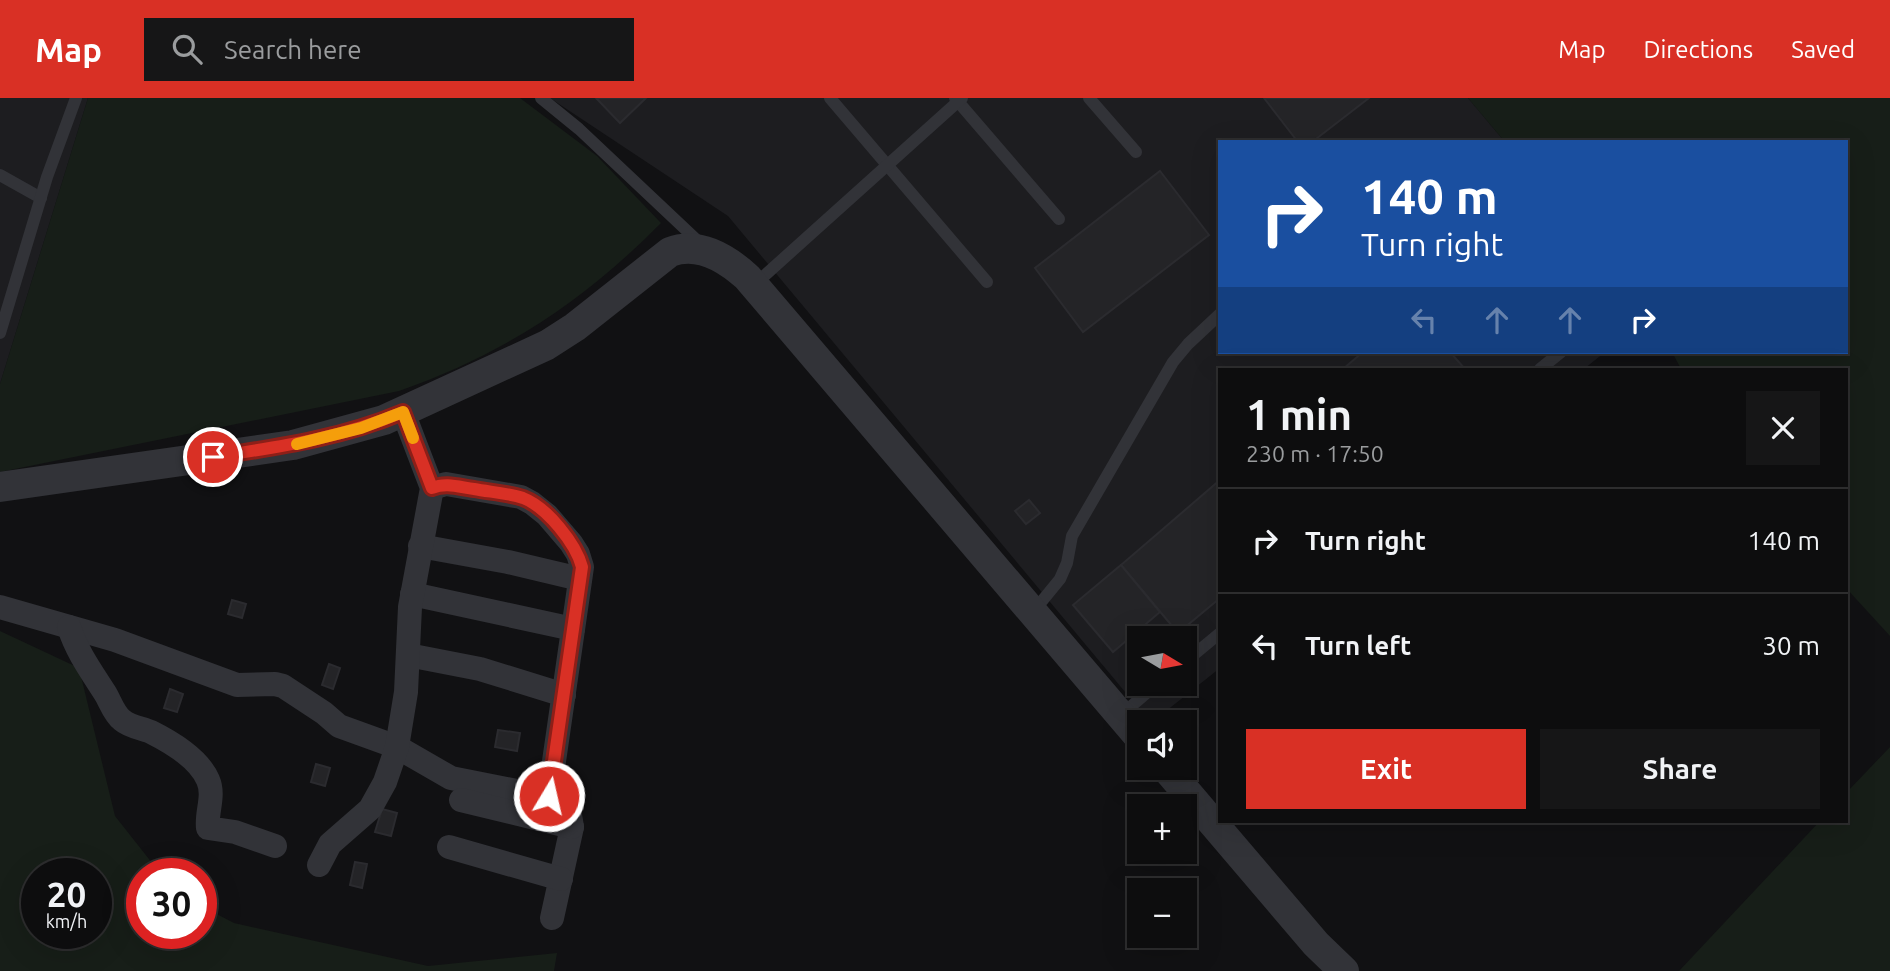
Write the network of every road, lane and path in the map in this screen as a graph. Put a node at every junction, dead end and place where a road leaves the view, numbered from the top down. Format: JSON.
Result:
{"nodes":[{"id":1,"x":76,"y":98,"type":"edge"},
{"id":2,"x":541,"y":98,"type":"edge"},
{"id":3,"x":830,"y":98,"type":"edge"},
{"id":4,"x":1089,"y":98,"type":"edge"},
{"id":5,"x":959,"y":99,"type":"edge"},
{"id":6,"x":1136,"y":152,"type":"dead end"},
{"id":7,"x":888,"y":165,"type":"junction"},
{"id":8,"x":0,"y":175,"type":"edge"},
{"id":9,"x":41,"y":198,"type":"junction"},
{"id":10,"x":1059,"y":219,"type":"dead end"},
{"id":11,"x":709,"y":253,"type":"junction"},
{"id":12,"x":987,"y":282,"type":"dead end"},
{"id":13,"x":754,"y":285,"type":"junction"},
{"id":14,"x":1218,"y":316,"type":"edge"},
{"id":15,"x":0,"y":333,"type":"edge"},
{"id":16,"x":1559,"y":354,"type":"edge"},
{"id":17,"x":1541,"y":368,"type":"edge"},
{"id":18,"x":403,"y":412,"type":"junction"},
{"id":19,"x":0,"y":487,"type":"edge"},
{"id":20,"x":432,"y":488,"type":"junction"},
{"id":21,"x":421,"y":546,"type":"junction"},
{"id":22,"x":580,"y":579,"type":"junction"},
{"id":23,"x":412,"y":594,"type":"junction"},
{"id":24,"x":0,"y":607,"type":"edge"},
{"id":25,"x":1033,"y":612,"type":"junction"},
{"id":26,"x":69,"y":627,"type":"junction"},
{"id":27,"x":573,"y":629,"type":"junction"},
{"id":28,"x":1218,"y":635,"type":"edge"},
{"id":29,"x":1197,"y":652,"type":"edge"},
{"id":30,"x":408,"y":655,"type":"junction"},
{"id":31,"x":564,"y":695,"type":"junction"},
{"id":32,"x":1127,"y":722,"type":"edge"},
{"id":33,"x":397,"y":747,"type":"junction"},
{"id":34,"x":1176,"y":780,"type":"edge"},
{"id":35,"x":549,"y":796,"type":"junction"},
{"id":36,"x":461,"y":800,"type":"dead end"},
{"id":37,"x":572,"y":827,"type":"junction"},
{"id":38,"x":275,"y":846,"type":"dead end"},
{"id":39,"x":449,"y":847,"type":"dead end"},
{"id":40,"x":319,"y":865,"type":"dead end"},
{"id":41,"x":561,"y":879,"type":"junction"},
{"id":42,"x":552,"y":918,"type":"dead end"},
{"id":43,"x":1343,"y":971,"type":"edge"}],
"edges":[{"from":1,"to":9,"type":"lane"},
{"from":2,"to":11,"type":"lane"},
{"from":3,"to":7,"type":"lane"},
{"from":4,"to":6,"type":"lane"},
{"from":5,"to":7,"type":"lane"},
{"from":5,"to":10,"type":"lane"},
{"from":7,"to":12,"type":"lane"},
{"from":7,"to":13,"type":"lane"},
{"from":8,"to":9,"type":"lane"},
{"from":9,"to":15,"type":"lane"},
{"from":11,"to":13,"type":"street"},
{"from":11,"to":18,"type":"street"},
{"from":13,"to":25,"type":"street"},
{"from":14,"to":25,"type":"lane"},
{"from":16,"to":17,"type":"lane"},
{"from":18,"to":19,"type":"street"},
{"from":18,"to":20,"type":"street"},
{"from":20,"to":21,"type":"street"},
{"from":20,"to":22,"type":"street"},
{"from":21,"to":22,"type":"street"},
{"from":21,"to":23,"type":"street"},
{"from":22,"to":27,"type":"street"},
{"from":23,"to":27,"type":"street"},
{"from":23,"to":30,"type":"street"},
{"from":24,"to":26,"type":"street"},
{"from":25,"to":32,"type":"street"},
{"from":26,"to":33,"type":"street"},
{"from":26,"to":38,"type":"street"},
{"from":27,"to":31,"type":"street"},
{"from":28,"to":29,"type":"lane"},
{"from":30,"to":31,"type":"street"},
{"from":30,"to":33,"type":"street"},
{"from":31,"to":35,"type":"street"},
{"from":33,"to":35,"type":"street"},
{"from":33,"to":40,"type":"street"},
{"from":34,"to":43,"type":"street"},
{"from":35,"to":37,"type":"street"},
{"from":36,"to":37,"type":"street"},
{"from":37,"to":41,"type":"street"},
{"from":39,"to":41,"type":"street"},
{"from":41,"to":42,"type":"street"}]}
